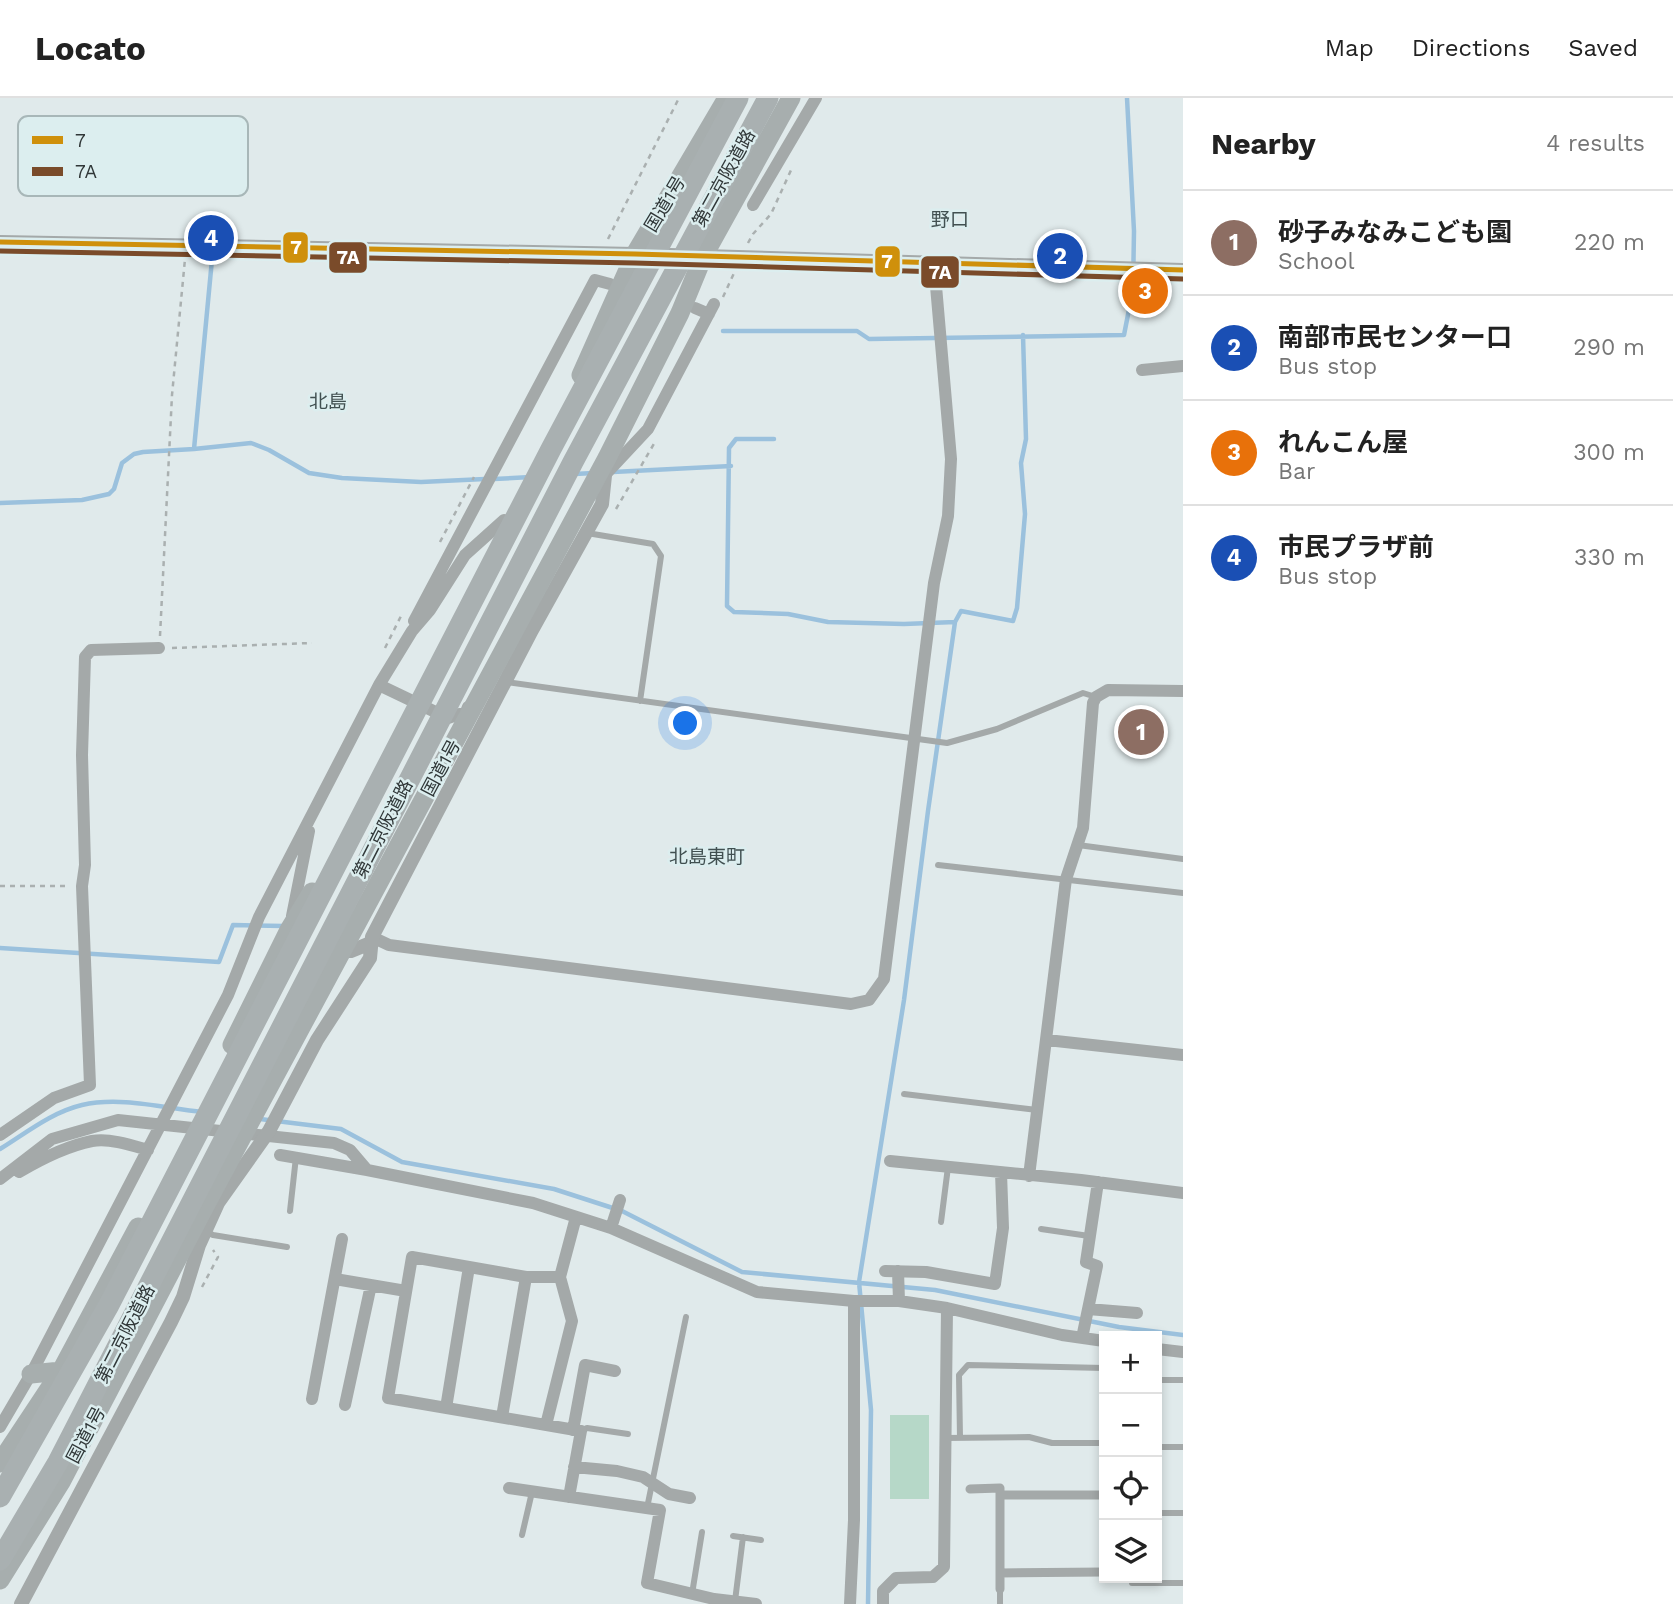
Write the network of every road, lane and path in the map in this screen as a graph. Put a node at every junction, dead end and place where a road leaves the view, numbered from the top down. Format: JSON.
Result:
{"nodes":[{"id":1,"x":727,"y":98,"type":"edge"},
{"id":2,"x":738,"y":98,"type":"edge"},
{"id":3,"x":768,"y":98,"type":"edge"},
{"id":4,"x":791,"y":98,"type":"edge"},
{"id":5,"x":817,"y":98,"type":"edge"},
{"id":6,"x":753,"y":205,"type":"dead end"},
{"id":7,"x":0,"y":243,"type":"edge"},
{"id":8,"x":186,"y":245,"type":"junction"},
{"id":9,"x":635,"y":254,"type":"junction"},
{"id":10,"x":703,"y":257,"type":"junction"},
{"id":11,"x":934,"y":264,"type":"junction"},
{"id":12,"x":1183,"y":270,"type":"edge"},
{"id":13,"x":610,"y":284,"type":"dead end"},
{"id":14,"x":695,"y":308,"type":"dead end"},
{"id":15,"x":1183,"y":366,"type":"edge"},
{"id":16,"x":1142,"y":370,"type":"dead end"},
{"id":17,"x":602,"y":470,"type":"junction"},
{"id":18,"x":504,"y":520,"type":"junction"},
{"id":19,"x":587,"y":533,"type":"junction"},
{"id":20,"x":524,"y":628,"type":"junction"},
{"id":21,"x":412,"y":631,"type":"junction"},
{"id":22,"x":312,"y":643,"type":"dead end"},
{"id":23,"x":159,"y":648,"type":"junction"},
{"id":24,"x":505,"y":682,"type":"junction"},
{"id":25,"x":379,"y":685,"type":"junction"},
{"id":26,"x":1183,"y":691,"type":"edge"},
{"id":27,"x":1096,"y":697,"type":"junction"},
{"id":28,"x":640,"y":701,"type":"junction"},
{"id":29,"x":414,"y":702,"type":"junction"},
{"id":30,"x":914,"y":739,"type":"junction"},
{"id":31,"x":313,"y":816,"type":"junction"},
{"id":32,"x":1076,"y":845,"type":"junction"},
{"id":33,"x":1183,"y":859,"type":"edge"},
{"id":34,"x":938,"y":865,"type":"dead end"},
{"id":35,"x":1066,"y":879,"type":"junction"},
{"id":36,"x":0,"y":886,"type":"edge"},
{"id":37,"x":82,"y":886,"type":"junction"},
{"id":38,"x":1183,"y":894,"type":"edge"},
{"id":39,"x":289,"y":930,"type":"junction"},
{"id":40,"x":373,"y":940,"type":"junction"},
{"id":41,"x":342,"y":951,"type":"junction"},
{"id":42,"x":1047,"y":1040,"type":"junction"},
{"id":43,"x":1183,"y":1055,"type":"edge"},
{"id":44,"x":904,"y":1094,"type":"dead end"},
{"id":45,"x":1038,"y":1110,"type":"junction"},
{"id":46,"x":196,"y":1117,"type":"junction"},
{"id":47,"x":250,"y":1123,"type":"junction"},
{"id":48,"x":0,"y":1135,"type":"edge"},
{"id":49,"x":150,"y":1146,"type":"junction"},
{"id":50,"x":280,"y":1155,"type":"dead end"},
{"id":51,"x":296,"y":1157,"type":"junction"},
{"id":52,"x":890,"y":1161,"type":"dead end"},
{"id":53,"x":948,"y":1167,"type":"junction"},
{"id":54,"x":367,"y":1170,"type":"junction"},
{"id":55,"x":1002,"y":1173,"type":"junction"},
{"id":56,"x":1029,"y":1176,"type":"junction"},
{"id":57,"x":0,"y":1180,"type":"edge"},
{"id":58,"x":1098,"y":1182,"type":"junction"},
{"id":59,"x":1183,"y":1193,"type":"edge"},
{"id":60,"x":620,"y":1200,"type":"dead end"},
{"id":61,"x":290,"y":1211,"type":"dead end"},
{"id":62,"x":576,"y":1217,"type":"junction"},
{"id":63,"x":941,"y":1222,"type":"dead end"},
{"id":64,"x":611,"y":1228,"type":"junction"},
{"id":65,"x":1041,"y":1229,"type":"dead end"},
{"id":66,"x":205,"y":1231,"type":"junction"},
{"id":67,"x":1089,"y":1236,"type":"junction"},
{"id":68,"x":342,"y":1239,"type":"dead end"},
{"id":69,"x":287,"y":1247,"type":"dead end"},
{"id":70,"x":469,"y":1266,"type":"junction"},
{"id":71,"x":526,"y":1277,"type":"junction"},
{"id":72,"x":560,"y":1277,"type":"junction"},
{"id":73,"x":335,"y":1279,"type":"junction"},
{"id":74,"x":371,"y":1285,"type":"junction"},
{"id":75,"x":407,"y":1291,"type":"junction"},
{"id":76,"x":854,"y":1301,"type":"junction"},
{"id":77,"x":899,"y":1301,"type":"junction"},
{"id":78,"x":947,"y":1308,"type":"junction"},
{"id":79,"x":1088,"y":1310,"type":"junction"},
{"id":80,"x":1137,"y":1312,"type":"dead end"},
{"id":81,"x":686,"y":1317,"type":"dead end"},
{"id":82,"x":138,"y":1336,"type":"junction"},
{"id":83,"x":1082,"y":1338,"type":"junction"},
{"id":84,"x":1099,"y":1340,"type":"edge"},
{"id":85,"x":1162,"y":1350,"type":"edge"},
{"id":86,"x":1183,"y":1352,"type":"edge"},
{"id":87,"x":1099,"y":1368,"type":"edge"},
{"id":88,"x":61,"y":1371,"type":"junction"},
{"id":89,"x":615,"y":1371,"type":"dead end"},
{"id":90,"x":31,"y":1374,"type":"junction"},
{"id":91,"x":1162,"y":1380,"type":"edge"},
{"id":92,"x":1183,"y":1380,"type":"edge"},
{"id":93,"x":312,"y":1399,"type":"dead end"},
{"id":94,"x":128,"y":1401,"type":"junction"},
{"id":95,"x":345,"y":1405,"type":"dead end"},
{"id":96,"x":446,"y":1408,"type":"junction"},
{"id":97,"x":502,"y":1417,"type":"junction"},
{"id":98,"x":546,"y":1425,"type":"junction"},
{"id":99,"x":0,"y":1427,"type":"edge"},
{"id":100,"x":577,"y":1430,"type":"junction"},
{"id":101,"x":628,"y":1434,"type":"dead end"},
{"id":102,"x":960,"y":1437,"type":"junction"},
{"id":103,"x":946,"y":1438,"type":"junction"},
{"id":104,"x":1099,"y":1443,"type":"edge"},
{"id":105,"x":1162,"y":1447,"type":"edge"},
{"id":106,"x":1183,"y":1447,"type":"edge"},
{"id":107,"x":0,"y":1462,"type":"edge"},
{"id":108,"x":575,"y":1467,"type":"junction"},
{"id":109,"x":654,"y":1485,"type":"junction"},
{"id":110,"x":509,"y":1488,"type":"dead end"},
{"id":111,"x":970,"y":1489,"type":"dead end"},
{"id":112,"x":532,"y":1491,"type":"junction"},
{"id":113,"x":1000,"y":1495,"type":"junction"},
{"id":114,"x":1099,"y":1495,"type":"edge"},
{"id":115,"x":0,"y":1497,"type":"edge"},
{"id":116,"x":569,"y":1497,"type":"junction"},
{"id":117,"x":690,"y":1498,"type":"dead end"},
{"id":118,"x":647,"y":1508,"type":"junction"},
{"id":119,"x":1162,"y":1513,"type":"edge"},
{"id":120,"x":1183,"y":1513,"type":"edge"},
{"id":121,"x":702,"y":1532,"type":"dead end"},
{"id":122,"x":522,"y":1535,"type":"dead end"},
{"id":123,"x":733,"y":1536,"type":"dead end"},
{"id":124,"x":743,"y":1537,"type":"junction"},
{"id":125,"x":761,"y":1540,"type":"dead end"},
{"id":126,"x":0,"y":1560,"type":"edge"},
{"id":127,"x":1099,"y":1572,"type":"edge"},
{"id":128,"x":1000,"y":1573,"type":"junction"},
{"id":129,"x":0,"y":1580,"type":"edge"},
{"id":130,"x":1162,"y":1583,"type":"edge"},
{"id":131,"x":1183,"y":1583,"type":"edge"},
{"id":132,"x":1000,"y":1589,"type":"joint"},
{"id":133,"x":692,"y":1594,"type":"junction"},
{"id":134,"x":714,"y":1602,"type":"edge"},
{"id":135,"x":735,"y":1602,"type":"junction"},
{"id":136,"x":21,"y":1604,"type":"edge"},
{"id":137,"x":755,"y":1604,"type":"edge"},
{"id":138,"x":850,"y":1604,"type":"edge"},
{"id":139,"x":883,"y":1604,"type":"edge"},
{"id":140,"x":1000,"y":1604,"type":"edge"}],
"edges":[{"from":1,"to":9,"type":"highway","name":"国道1号"},
{"from":2,"to":115,"type":"highway","name":"第二京阪道路"},
{"from":3,"to":126,"type":"highway","name":"第二京阪道路"},
{"from":4,"to":10,"type":"highway","name":"国道1号"},
{"from":5,"to":6,"type":"street"},
{"from":7,"to":8,"type":"street"},
{"from":8,"to":9,"type":"street"},
{"from":8,"to":23,"type":"path"},
{"from":9,"to":10,"type":"street"},
{"from":9,"to":18,"type":"highway","name":"国道1号"},
{"from":10,"to":11,"type":"street"},
{"from":10,"to":17,"type":"highway","name":"国道1号"},
{"from":11,"to":12,"type":"street"},
{"from":11,"to":30,"type":"street"},
{"from":13,"to":21,"type":"street"},
{"from":14,"to":17,"type":"street"},
{"from":15,"to":16,"type":"street"},
{"from":17,"to":19,"type":"street"},
{"from":17,"to":20,"type":"highway","name":"国道1号"},
{"from":18,"to":21,"type":"street"},
{"from":18,"to":29,"type":"highway","name":"国道1号"},
{"from":19,"to":20,"type":"street"},
{"from":19,"to":28,"type":"lane"},
{"from":20,"to":24,"type":"street"},
{"from":20,"to":29,"type":"street"},
{"from":20,"to":41,"type":"highway","name":"国道1号"},
{"from":21,"to":25,"type":"street"},
{"from":22,"to":23,"type":"path"},
{"from":23,"to":37,"type":"street"},
{"from":24,"to":28,"type":"lane"},
{"from":24,"to":40,"type":"street"},
{"from":25,"to":29,"type":"street"},
{"from":25,"to":31,"type":"street"},
{"from":26,"to":27,"type":"street"},
{"from":27,"to":30,"type":"lane"},
{"from":27,"to":32,"type":"street"},
{"from":28,"to":30,"type":"lane"},
{"from":29,"to":39,"type":"highway","name":"国道1号"},
{"from":30,"to":40,"type":"street"},
{"from":31,"to":39,"type":"street"},
{"from":31,"to":49,"type":"street"},
{"from":32,"to":33,"type":"lane"},
{"from":32,"to":35,"type":"street"},
{"from":34,"to":35,"type":"lane"},
{"from":35,"to":38,"type":"lane"},
{"from":35,"to":42,"type":"street"},
{"from":36,"to":37,"type":"path"},
{"from":37,"to":48,"type":"street"},
{"from":39,"to":46,"type":"highway","name":"国道1号"},
{"from":40,"to":41,"type":"street"},
{"from":40,"to":66,"type":"street"},
{"from":41,"to":47,"type":"highway","name":"国道1号"},
{"from":42,"to":43,"type":"street"},
{"from":42,"to":45,"type":"street"},
{"from":44,"to":45,"type":"lane"},
{"from":45,"to":56,"type":"street"},
{"from":46,"to":47,"type":"street"},
{"from":46,"to":57,"type":"street"},
{"from":46,"to":88,"type":"highway","name":"国道1号"},
{"from":47,"to":54,"type":"street"},
{"from":47,"to":82,"type":"highway","name":"国道1号"},
{"from":49,"to":57,"type":"street"},
{"from":49,"to":90,"type":"street"},
{"from":50,"to":51,"type":"street"},
{"from":51,"to":54,"type":"street"},
{"from":51,"to":61,"type":"lane"},
{"from":52,"to":53,"type":"street"},
{"from":53,"to":55,"type":"street"},
{"from":53,"to":63,"type":"lane"},
{"from":54,"to":62,"type":"street"},
{"from":55,"to":56,"type":"street"},
{"from":55,"to":77,"type":"street"},
{"from":56,"to":58,"type":"street"},
{"from":58,"to":59,"type":"street"},
{"from":58,"to":67,"type":"street"},
{"from":60,"to":64,"type":"street"},
{"from":62,"to":64,"type":"street"},
{"from":62,"to":72,"type":"street"},
{"from":64,"to":76,"type":"street"},
{"from":65,"to":67,"type":"lane"},
{"from":66,"to":69,"type":"lane"},
{"from":66,"to":94,"type":"street"},
{"from":67,"to":79,"type":"street"},
{"from":68,"to":73,"type":"street"},
{"from":70,"to":71,"type":"street"},
{"from":70,"to":75,"type":"street"},
{"from":70,"to":96,"type":"street"},
{"from":71,"to":72,"type":"street"},
{"from":71,"to":97,"type":"street"},
{"from":72,"to":98,"type":"street"},
{"from":73,"to":74,"type":"street"},
{"from":73,"to":93,"type":"street"},
{"from":74,"to":75,"type":"street"},
{"from":74,"to":95,"type":"street"},
{"from":75,"to":96,"type":"street"},
{"from":76,"to":77,"type":"street"},
{"from":76,"to":138,"type":"street"},
{"from":77,"to":78,"type":"street"},
{"from":78,"to":83,"type":"street"},
{"from":78,"to":103,"type":"street"},
{"from":79,"to":80,"type":"street"},
{"from":79,"to":83,"type":"street"},
{"from":81,"to":109,"type":"lane"},
{"from":82,"to":94,"type":"street"},
{"from":82,"to":129,"type":"highway","name":"国道1号"},
{"from":83,"to":84,"type":"street"},
{"from":85,"to":86,"type":"street"},
{"from":87,"to":102,"type":"lane"},
{"from":88,"to":90,"type":"highway"},
{"from":88,"to":107,"type":"highway","name":"国道1号"},
{"from":89,"to":100,"type":"street"},
{"from":90,"to":99,"type":"street"},
{"from":91,"to":92,"type":"lane"},
{"from":94,"to":136,"type":"street"},
{"from":96,"to":97,"type":"street"},
{"from":97,"to":98,"type":"street"},
{"from":98,"to":100,"type":"street"},
{"from":100,"to":101,"type":"lane"},
{"from":100,"to":108,"type":"street"},
{"from":102,"to":103,"type":"lane"},
{"from":102,"to":104,"type":"lane"},
{"from":103,"to":139,"type":"street"},
{"from":105,"to":106,"type":"lane"},
{"from":108,"to":109,"type":"street"},
{"from":108,"to":116,"type":"street"},
{"from":109,"to":117,"type":"street"},
{"from":109,"to":118,"type":"lane"},
{"from":110,"to":112,"type":"street"},
{"from":111,"to":113,"type":"street"},
{"from":112,"to":116,"type":"street"},
{"from":112,"to":122,"type":"lane"},
{"from":113,"to":114,"type":"street"},
{"from":113,"to":128,"type":"street"},
{"from":116,"to":118,"type":"street"},
{"from":118,"to":133,"type":"street"},
{"from":119,"to":120,"type":"lane"},
{"from":121,"to":133,"type":"lane"},
{"from":123,"to":124,"type":"lane"},
{"from":124,"to":125,"type":"lane"},
{"from":124,"to":135,"type":"lane"},
{"from":127,"to":128,"type":"street"},
{"from":128,"to":132,"type":"street"},
{"from":130,"to":131,"type":"lane"},
{"from":132,"to":140,"type":"lane"},
{"from":133,"to":134,"type":"street"},
{"from":134,"to":135,"type":"street"},
{"from":135,"to":137,"type":"street"}]}
